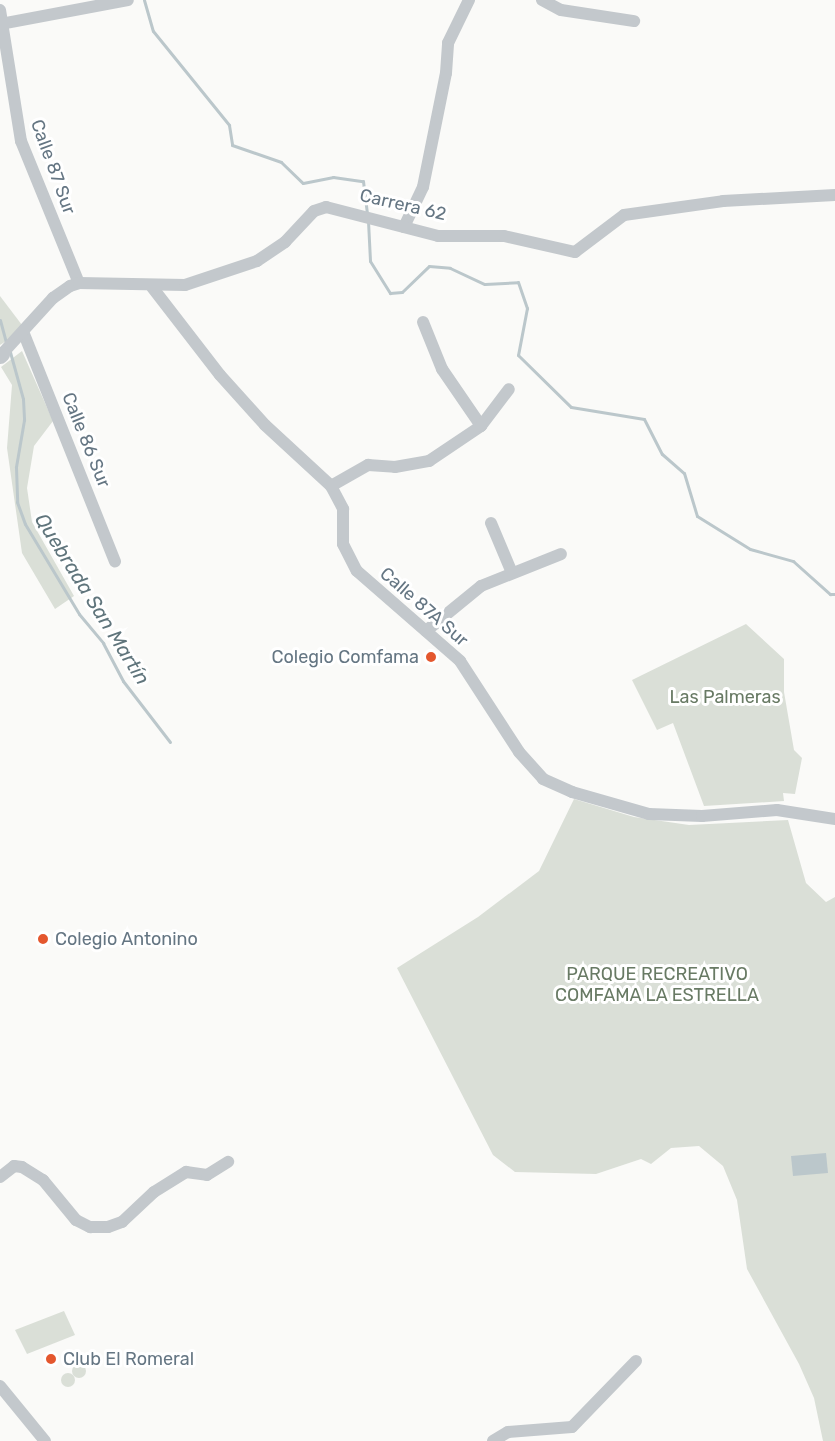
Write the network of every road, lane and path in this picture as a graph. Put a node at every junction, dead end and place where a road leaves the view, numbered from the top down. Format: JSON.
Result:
{"nodes":[{"id":1,"x":128,"y":0,"type":"edge"},
{"id":2,"x":469,"y":0,"type":"edge"},
{"id":3,"x":542,"y":0,"type":"edge"},
{"id":4,"x":0,"y":20,"type":"edge"},
{"id":5,"x":634,"y":21,"type":"dead end"},
{"id":6,"x":835,"y":195,"type":"edge"},
{"id":7,"x":404,"y":227,"type":"junction"},
{"id":8,"x":79,"y":283,"type":"junction"},
{"id":9,"x":152,"y":287,"type":"junction"},
{"id":10,"x":423,"y":322,"type":"dead end"},
{"id":11,"x":24,"y":334,"type":"junction"},
{"id":12,"x":1,"y":355,"type":"edge"},
{"id":13,"x":508,"y":389,"type":"dead end"},
{"id":14,"x":481,"y":426,"type":"junction"},
{"id":15,"x":331,"y":486,"type":"junction"},
{"id":16,"x":491,"y":523,"type":"dead end"},
{"id":17,"x":561,"y":554,"type":"dead end"},
{"id":18,"x":115,"y":561,"type":"dead end"},
{"id":19,"x":512,"y":573,"type":"junction"},
{"id":20,"x":426,"y":632,"type":"junction"},
{"id":21,"x":835,"y":819,"type":"edge"},
{"id":22,"x":228,"y":1162,"type":"dead end"},
{"id":23,"x":0,"y":1177,"type":"edge"},
{"id":24,"x":636,"y":1361,"type":"dead end"},
{"id":25,"x":0,"y":1386,"type":"edge"},
{"id":26,"x":45,"y":1441,"type":"edge"},
{"id":27,"x":493,"y":1441,"type":"edge"}],
"edges":[{"from":1,"to":4,"type":"street"},
{"from":2,"to":7,"type":"street"},
{"from":3,"to":5,"type":"street"},
{"from":4,"to":8,"type":"street","name":"Calle 87 Sur"},
{"from":6,"to":7,"type":"street","name":"Carrera 62"},
{"from":7,"to":9,"type":"street","name":"Carrera 62"},
{"from":8,"to":9,"type":"street","name":"Carrera 62"},
{"from":8,"to":11,"type":"street"},
{"from":9,"to":15,"type":"street","name":"Calle 87A Sur"},
{"from":10,"to":14,"type":"street"},
{"from":11,"to":12,"type":"street"},
{"from":11,"to":18,"type":"street","name":"Calle 86 Sur"},
{"from":13,"to":14,"type":"street"},
{"from":14,"to":15,"type":"street"},
{"from":15,"to":20,"type":"street","name":"Calle 87A Sur"},
{"from":16,"to":19,"type":"street"},
{"from":17,"to":19,"type":"street"},
{"from":19,"to":20,"type":"street"},
{"from":20,"to":21,"type":"street","name":"Calle 87A Sur"},
{"from":22,"to":23,"type":"street"},
{"from":24,"to":27,"type":"street"},
{"from":25,"to":26,"type":"street"}]}
